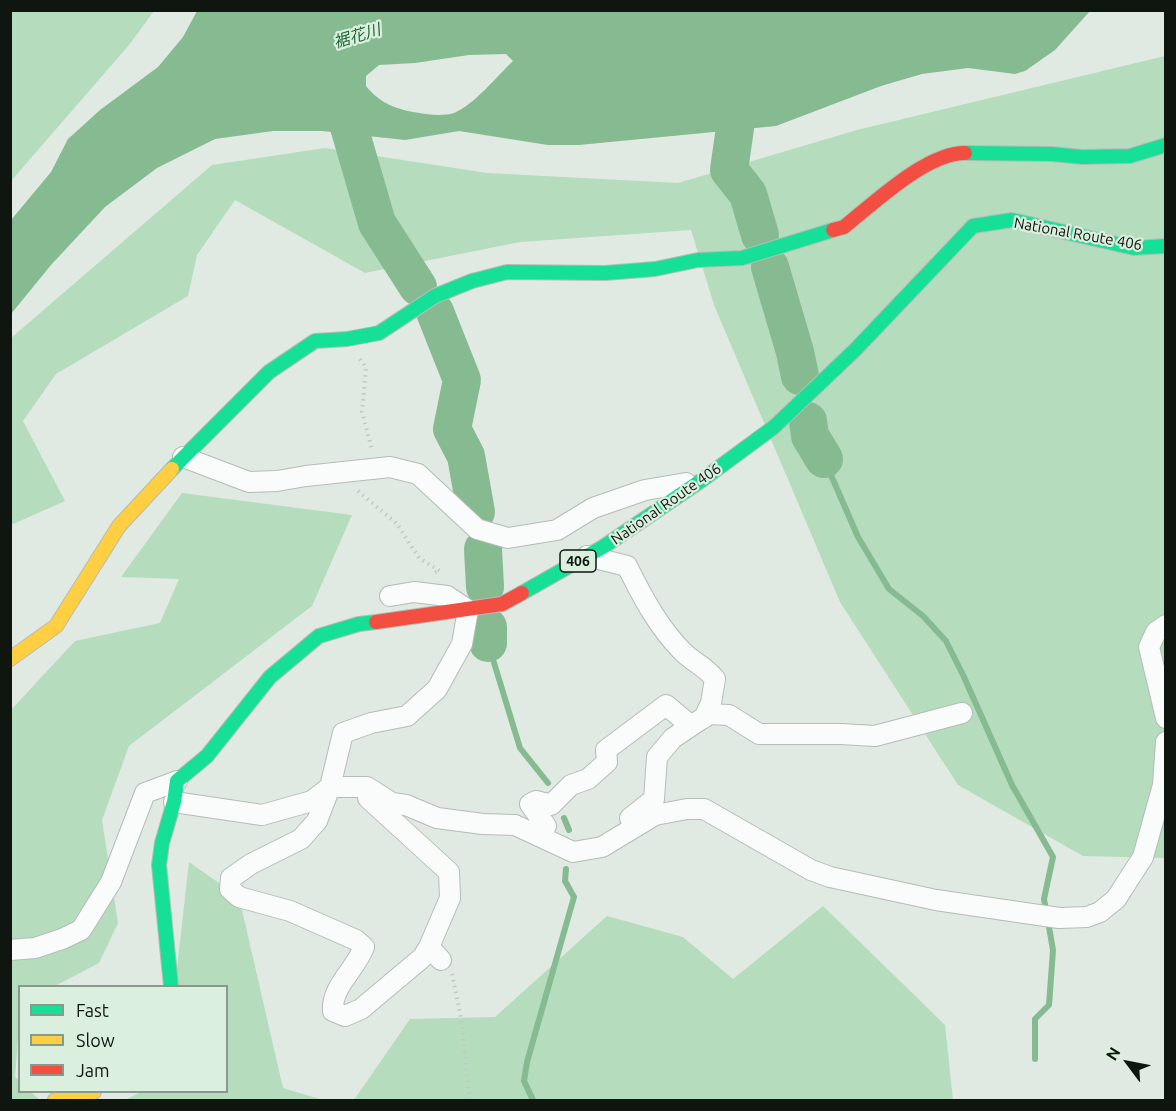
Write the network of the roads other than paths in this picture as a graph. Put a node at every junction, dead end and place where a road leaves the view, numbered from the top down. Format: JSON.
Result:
{"nodes":[{"id":1,"x":1166,"y":145,"type":"edge"},
{"id":2,"x":1166,"y":246,"type":"edge"},
{"id":3,"x":183,"y":457,"type":"junction"},
{"id":4,"x":702,"y":480,"type":"junction"},
{"id":5,"x":587,"y":556,"type":"junction"},
{"id":6,"x":390,"y":596,"type":"dead end"},
{"id":7,"x":468,"y":610,"type":"junction"},
{"id":8,"x":1166,"y":625,"type":"edge"},
{"id":9,"x":10,"y":658,"type":"edge"},
{"id":10,"x":962,"y":713,"type":"dead end"},
{"id":11,"x":1166,"y":718,"type":"edge"},
{"id":12,"x":698,"y":722,"type":"junction"},
{"id":13,"x":1166,"y":742,"type":"edge"},
{"id":14,"x":177,"y":781,"type":"junction"},
{"id":15,"x":356,"y":787,"type":"junction"},
{"id":16,"x":330,"y":788,"type":"junction"},
{"id":17,"x":174,"y":802,"type":"junction"},
{"id":18,"x":534,"y":834,"type":"junction"},
{"id":19,"x":620,"y":836,"type":"junction"},
{"id":20,"x":10,"y":950,"type":"edge"},
{"id":21,"x":171,"y":985,"type":"edge"},
{"id":22,"x":90,"y":1093,"type":"edge"},
{"id":23,"x":55,"y":1101,"type":"edge"}],
"edges":[{"from":1,"to":3,"type":"main road"},
{"from":2,"to":4,"type":"main road","name":"National Route 406","number":"406"},
{"from":3,"to":4,"type":"street"},
{"from":3,"to":9,"type":"main road"},
{"from":4,"to":5,"type":"main road","name":"National Route 406","number":"406"},
{"from":5,"to":7,"type":"main road","name":"National Route 406","number":"406"},
{"from":5,"to":12,"type":"street"},
{"from":6,"to":7,"type":"street"},
{"from":7,"to":14,"type":"main road","name":"National Route 406","number":"406"},
{"from":7,"to":16,"type":"street"},
{"from":8,"to":11,"type":"street"},
{"from":10,"to":12,"type":"street"},
{"from":12,"to":18,"type":"street"},
{"from":12,"to":19,"type":"street"},
{"from":13,"to":19,"type":"street"},
{"from":14,"to":17,"type":"main road"},
{"from":14,"to":20,"type":"street"},
{"from":15,"to":16,"type":"street"},
{"from":15,"to":16,"type":"street"},
{"from":15,"to":18,"type":"street"},
{"from":16,"to":17,"type":"street"},
{"from":17,"to":21,"type":"main road"},
{"from":18,"to":19,"type":"street"},
{"from":22,"to":23,"type":"main road"}]}
